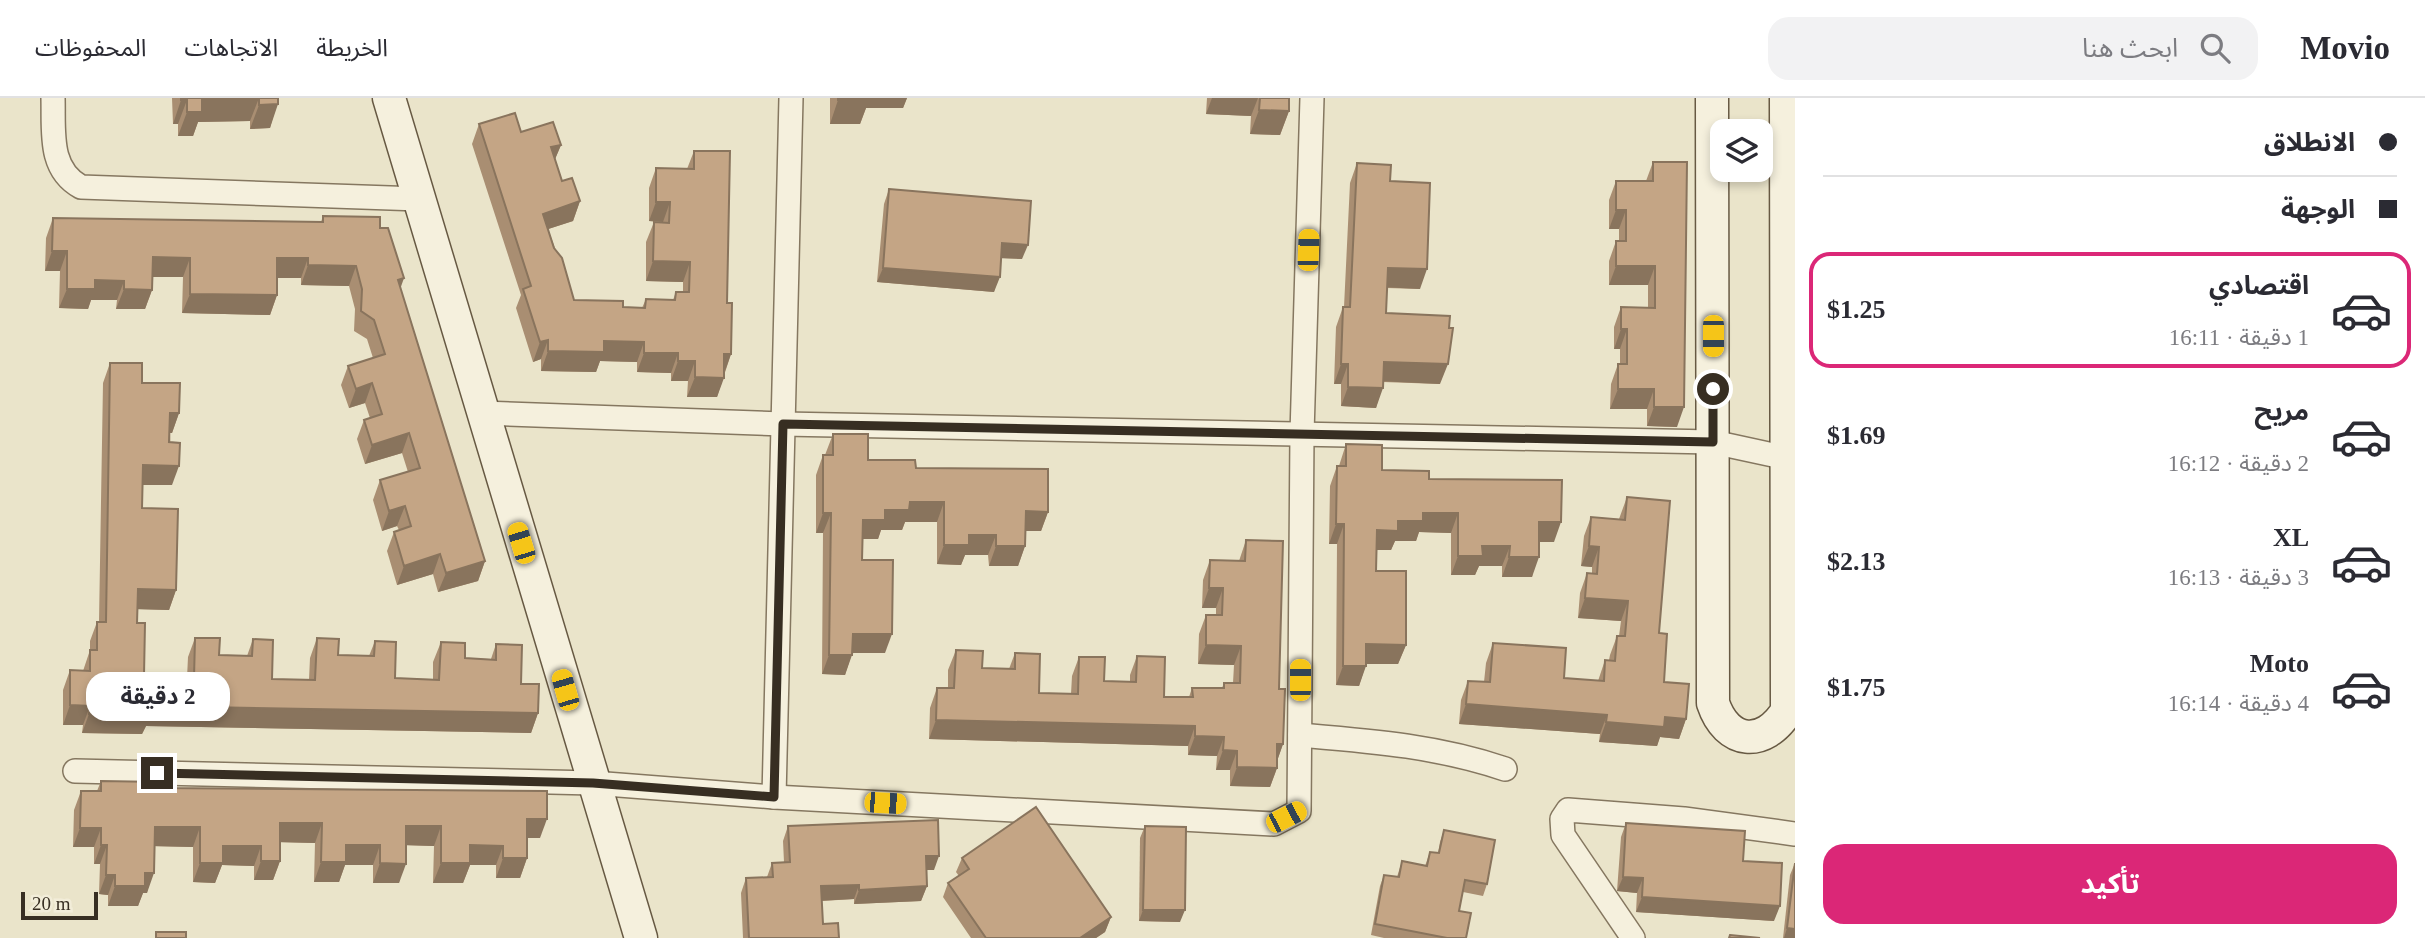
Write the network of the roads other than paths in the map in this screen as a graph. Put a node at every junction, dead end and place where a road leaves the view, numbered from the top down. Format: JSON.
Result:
{"nodes":[{"id":1,"x":53,"y":98,"type":"edge"},
{"id":2,"x":389,"y":98,"type":"edge"},
{"id":3,"x":791,"y":98,"type":"edge"},
{"id":4,"x":1312,"y":98,"type":"edge"},
{"id":5,"x":1712,"y":98,"type":"edge"},
{"id":6,"x":1786,"y":98,"type":"edge"},
{"id":7,"x":419,"y":199,"type":"junction"},
{"id":8,"x":482,"y":414,"type":"junction"},
{"id":9,"x":783,"y":424,"type":"junction"},
{"id":10,"x":1302,"y":434,"type":"junction"},
{"id":11,"x":1713,"y":442,"type":"junction"},
{"id":12,"x":1787,"y":458,"type":"junction"},
{"id":13,"x":1300,"y":735,"type":"junction"},
{"id":14,"x":1505,"y":769,"type":"dead end"},
{"id":15,"x":75,"y":771,"type":"dead end"},
{"id":16,"x":593,"y":783,"type":"junction"},
{"id":17,"x":774,"y":797,"type":"junction"},
{"id":18,"x":1795,"y":834,"type":"edge"},
{"id":19,"x":641,"y":938,"type":"edge"},
{"id":20,"x":1633,"y":938,"type":"edge"}],
"edges":[{"from":1,"to":7,"type":"street"},
{"from":2,"to":7,"type":"street"},
{"from":3,"to":9,"type":"street"},
{"from":4,"to":10,"type":"street"},
{"from":5,"to":11,"type":"street"},
{"from":6,"to":12,"type":"street"},
{"from":7,"to":8,"type":"street"},
{"from":8,"to":9,"type":"street"},
{"from":8,"to":16,"type":"street"},
{"from":9,"to":10,"type":"street"},
{"from":9,"to":17,"type":"street"},
{"from":10,"to":11,"type":"street"},
{"from":10,"to":13,"type":"street"},
{"from":11,"to":12,"type":"street"},
{"from":11,"to":12,"type":"street"},
{"from":13,"to":14,"type":"street"},
{"from":13,"to":17,"type":"street"},
{"from":15,"to":16,"type":"street"},
{"from":16,"to":17,"type":"street"},
{"from":16,"to":19,"type":"street"},
{"from":18,"to":20,"type":"street"}]}
